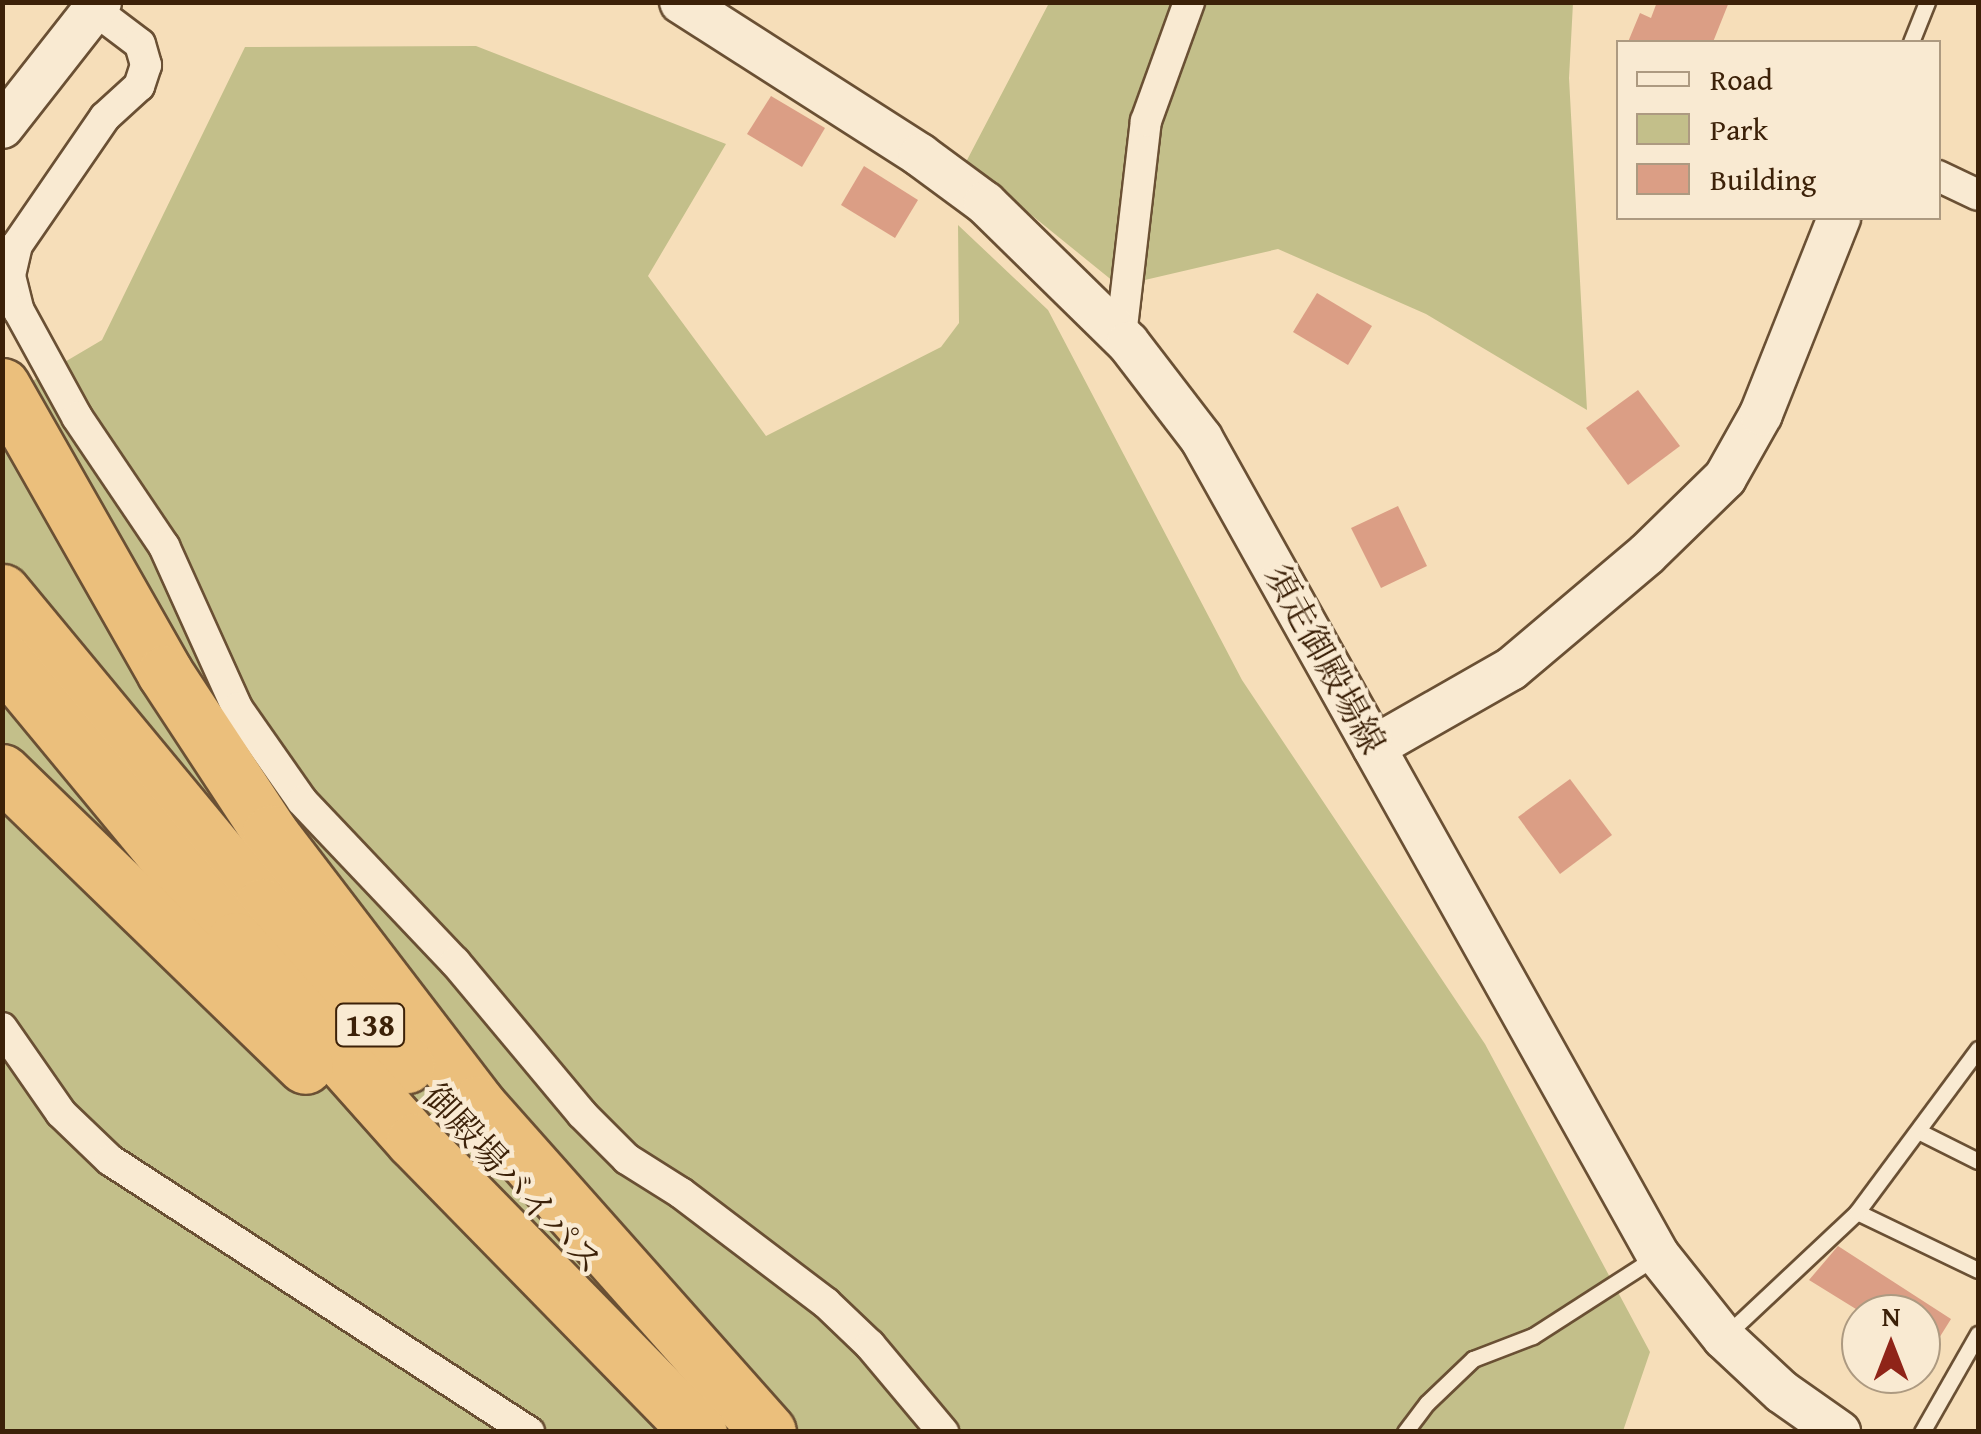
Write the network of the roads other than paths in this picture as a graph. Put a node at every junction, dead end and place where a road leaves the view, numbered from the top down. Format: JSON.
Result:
{"nodes":[{"id":1,"x":681,"y":2,"type":"edge"},
{"id":2,"x":1189,"y":2,"type":"edge"},
{"id":3,"x":1926,"y":2,"type":"edge"},
{"id":4,"x":97,"y":6,"type":"edge"},
{"id":5,"x":1912,"y":40,"type":"edge"},
{"id":6,"x":2,"y":128,"type":"edge"},
{"id":7,"x":1941,"y":178,"type":"edge"},
{"id":8,"x":1978,"y":196,"type":"edge"},
{"id":9,"x":1838,"y":220,"type":"edge"},
{"id":10,"x":1122,"y":336,"type":"junction"},
{"id":11,"x":2,"y":386,"type":"edge"},
{"id":12,"x":2,"y":592,"type":"edge"},
{"id":13,"x":2,"y":658,"type":"edge"},
{"id":14,"x":1374,"y":747,"type":"junction"},
{"id":15,"x":2,"y":772,"type":"edge"},
{"id":16,"x":2,"y":1028,"type":"edge"},
{"id":17,"x":1978,"y":1049,"type":"edge"},
{"id":18,"x":1918,"y":1131,"type":"junction"},
{"id":19,"x":1978,"y":1161,"type":"edge"},
{"id":20,"x":1857,"y":1212,"type":"junction"},
{"id":21,"x":1658,"y":1256,"type":"junction"},
{"id":22,"x":1978,"y":1270,"type":"edge"},
{"id":23,"x":1978,"y":1334,"type":"edge"},
{"id":24,"x":1724,"y":1338,"type":"junction"},
{"id":25,"x":1781,"y":1412,"type":"edge"},
{"id":26,"x":683,"y":1416,"type":"edge"},
{"id":27,"x":529,"y":1432,"type":"edge"},
{"id":28,"x":767,"y":1432,"type":"edge"},
{"id":29,"x":943,"y":1432,"type":"edge"},
{"id":30,"x":1405,"y":1432,"type":"edge"},
{"id":31,"x":1839,"y":1432,"type":"edge"},
{"id":32,"x":1922,"y":1432,"type":"edge"}],
"edges":[{"from":1,"to":10,"type":"main road","name":"須走御殿場線"},
{"from":2,"to":10,"type":"street"},
{"from":3,"to":5,"type":"lane"},
{"from":4,"to":6,"type":"main road"},
{"from":4,"to":29,"type":"street"},
{"from":7,"to":8,"type":"street"},
{"from":9,"to":14,"type":"main road"},
{"from":10,"to":14,"type":"main road","name":"須走御殿場線"},
{"from":11,"to":28,"type":"highway"},
{"from":12,"to":28,"type":"highway","name":"御殿場バイパス","number":"138"},
{"from":13,"to":26,"type":"highway","name":"御殿場バイパス","number":"138"},
{"from":14,"to":21,"type":"main road","name":"須走御殿場線"},
{"from":15,"to":26,"type":"highway"},
{"from":16,"to":27,"type":"street"},
{"from":17,"to":18,"type":"lane"},
{"from":18,"to":19,"type":"lane"},
{"from":18,"to":20,"type":"lane"},
{"from":20,"to":22,"type":"lane"},
{"from":20,"to":24,"type":"lane"},
{"from":21,"to":24,"type":"main road","name":"須走御殿場線"},
{"from":21,"to":30,"type":"lane"},
{"from":23,"to":32,"type":"lane"},
{"from":24,"to":25,"type":"main road","name":"須走御殿場線"},
{"from":25,"to":31,"type":"main road","name":"須走御殿場線"}]}
